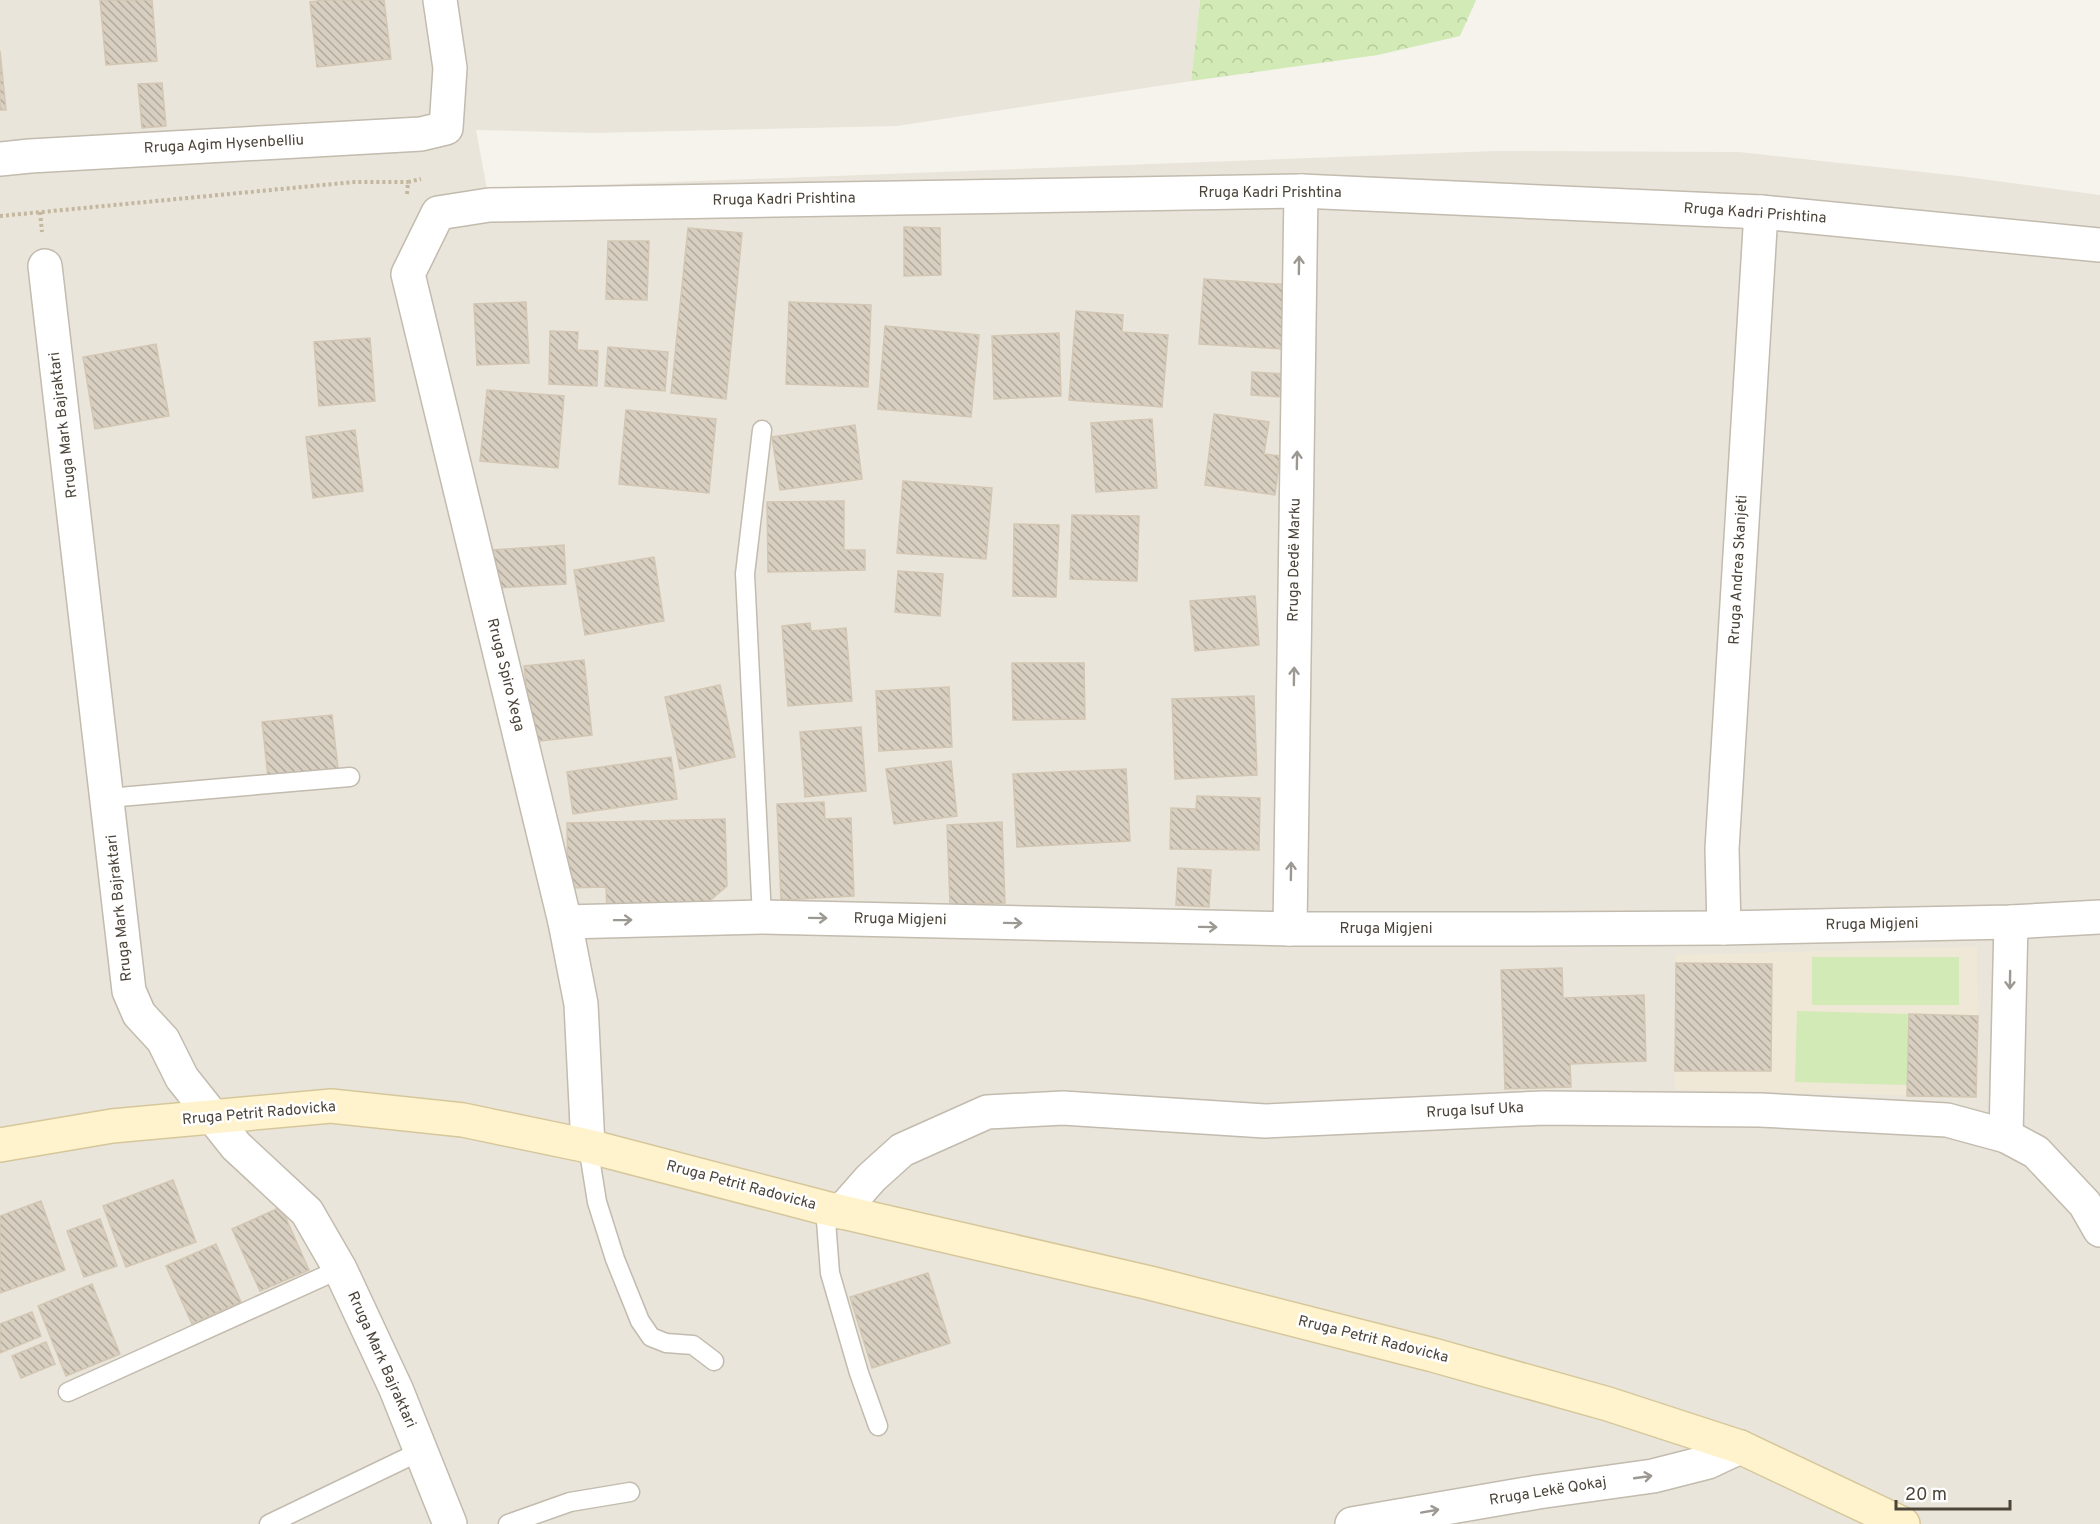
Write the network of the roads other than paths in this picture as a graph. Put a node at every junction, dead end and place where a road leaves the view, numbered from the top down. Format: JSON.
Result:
{"nodes":[{"id":1,"x":440,"y":0,"type":"edge"},
{"id":2,"x":0,"y":159,"type":"edge"},
{"id":3,"x":1301,"y":191,"type":"junction"},
{"id":4,"x":1761,"y":212,"type":"junction"},
{"id":5,"x":438,"y":213,"type":"joint"},
{"id":6,"x":2100,"y":245,"type":"edge"},
{"id":7,"x":45,"y":266,"type":"dead end"},
{"id":8,"x":762,"y":430,"type":"dead end"},
{"id":9,"x":350,"y":777,"type":"dead end"},
{"id":10,"x":108,"y":798,"type":"junction"},
{"id":11,"x":762,"y":917,"type":"junction"},
{"id":12,"x":2100,"y":917,"type":"edge"},
{"id":13,"x":565,"y":922,"type":"junction"},
{"id":14,"x":2011,"y":922,"type":"junction"},
{"id":15,"x":1724,"y":928,"type":"junction"},
{"id":16,"x":1290,"y":929,"type":"junction"},
{"id":17,"x":214,"y":1118,"type":"junction"},
{"id":18,"x":2006,"y":1136,"type":"junction"},
{"id":19,"x":0,"y":1145,"type":"edge"},
{"id":20,"x":588,"y":1146,"type":"junction"},
{"id":21,"x":833,"y":1210,"type":"junction"},
{"id":22,"x":2100,"y":1230,"type":"edge"},
{"id":23,"x":340,"y":1269,"type":"junction"},
{"id":24,"x":714,"y":1361,"type":"dead end"},
{"id":25,"x":68,"y":1392,"type":"dead end"},
{"id":26,"x":878,"y":1426,"type":"dead end"},
{"id":27,"x":1740,"y":1447,"type":"junction"},
{"id":28,"x":421,"y":1450,"type":"junction"},
{"id":29,"x":630,"y":1492,"type":"dead end"},
{"id":30,"x":269,"y":1524,"type":"edge"},
{"id":31,"x":450,"y":1524,"type":"edge"},
{"id":32,"x":508,"y":1524,"type":"edge"},
{"id":33,"x":1352,"y":1524,"type":"edge"},
{"id":34,"x":1903,"y":1524,"type":"edge"}],
"edges":[{"from":1,"to":2,"type":"street","name":"Rruga Agim Hysenbelliu"},
{"from":3,"to":4,"type":"street","name":"Rruga Kadri Prishtina"},
{"from":3,"to":5,"type":"street","name":"Rruga Kadri Prishtina"},
{"from":16,"to":3,"type":"street","name":"Rruga Dedë Marku","one_way":true},
{"from":4,"to":6,"type":"street","name":"Rruga Kadri Prishtina"},
{"from":4,"to":15,"type":"street","name":"Rruga Andrea Skanjeti"},
{"from":5,"to":13,"type":"street","name":"Rruga Spiro Xega"},
{"from":7,"to":10,"type":"street","name":"Rruga Mark Bajraktari"},
{"from":8,"to":11,"type":"lane"},
{"from":9,"to":10,"type":"lane"},
{"from":10,"to":17,"type":"street","name":"Rruga Mark Bajraktari"},
{"from":13,"to":11,"type":"street","name":"Rruga Migjeni","one_way":true},
{"from":11,"to":16,"type":"street","name":"Rruga Migjeni","one_way":true},
{"from":12,"to":14,"type":"street","name":"Rruga Migjeni"},
{"from":13,"to":20,"type":"street","name":"Rruga Spiro Xega"},
{"from":14,"to":15,"type":"street","name":"Rruga Migjeni"},
{"from":14,"to":18,"type":"street","one_way":true},
{"from":15,"to":16,"type":"street","name":"Rruga Migjeni"},
{"from":17,"to":19,"type":"main road","name":"Rruga Petrit Radovicka"},
{"from":17,"to":20,"type":"main road","name":"Rruga Petrit Radovicka"},
{"from":17,"to":23,"type":"street","name":"Rruga Mark Bajraktari"},
{"from":18,"to":21,"type":"street","name":"Rruga Isuf Uka"},
{"from":18,"to":22,"type":"street","name":"Rruga Isuf Uka"},
{"from":20,"to":21,"type":"main road","name":"Rruga Petrit Radovicka"},
{"from":20,"to":24,"type":"lane"},
{"from":21,"to":26,"type":"lane","name":"Rruga Petrit Radovicka"},
{"from":21,"to":27,"type":"main road","name":"Rruga Petrit Radovicka"},
{"from":23,"to":25,"type":"lane"},
{"from":23,"to":28,"type":"street","name":"Rruga Mark Bajraktari"},
{"from":33,"to":27,"type":"street","name":"Rruga Lekë Qokaj","one_way":true},
{"from":27,"to":34,"type":"main road","name":"Rruga Petrit Radovicka"},
{"from":28,"to":30,"type":"lane"},
{"from":28,"to":31,"type":"street","name":"Rruga Mark Bajraktari"},
{"from":29,"to":32,"type":"lane"}]}
